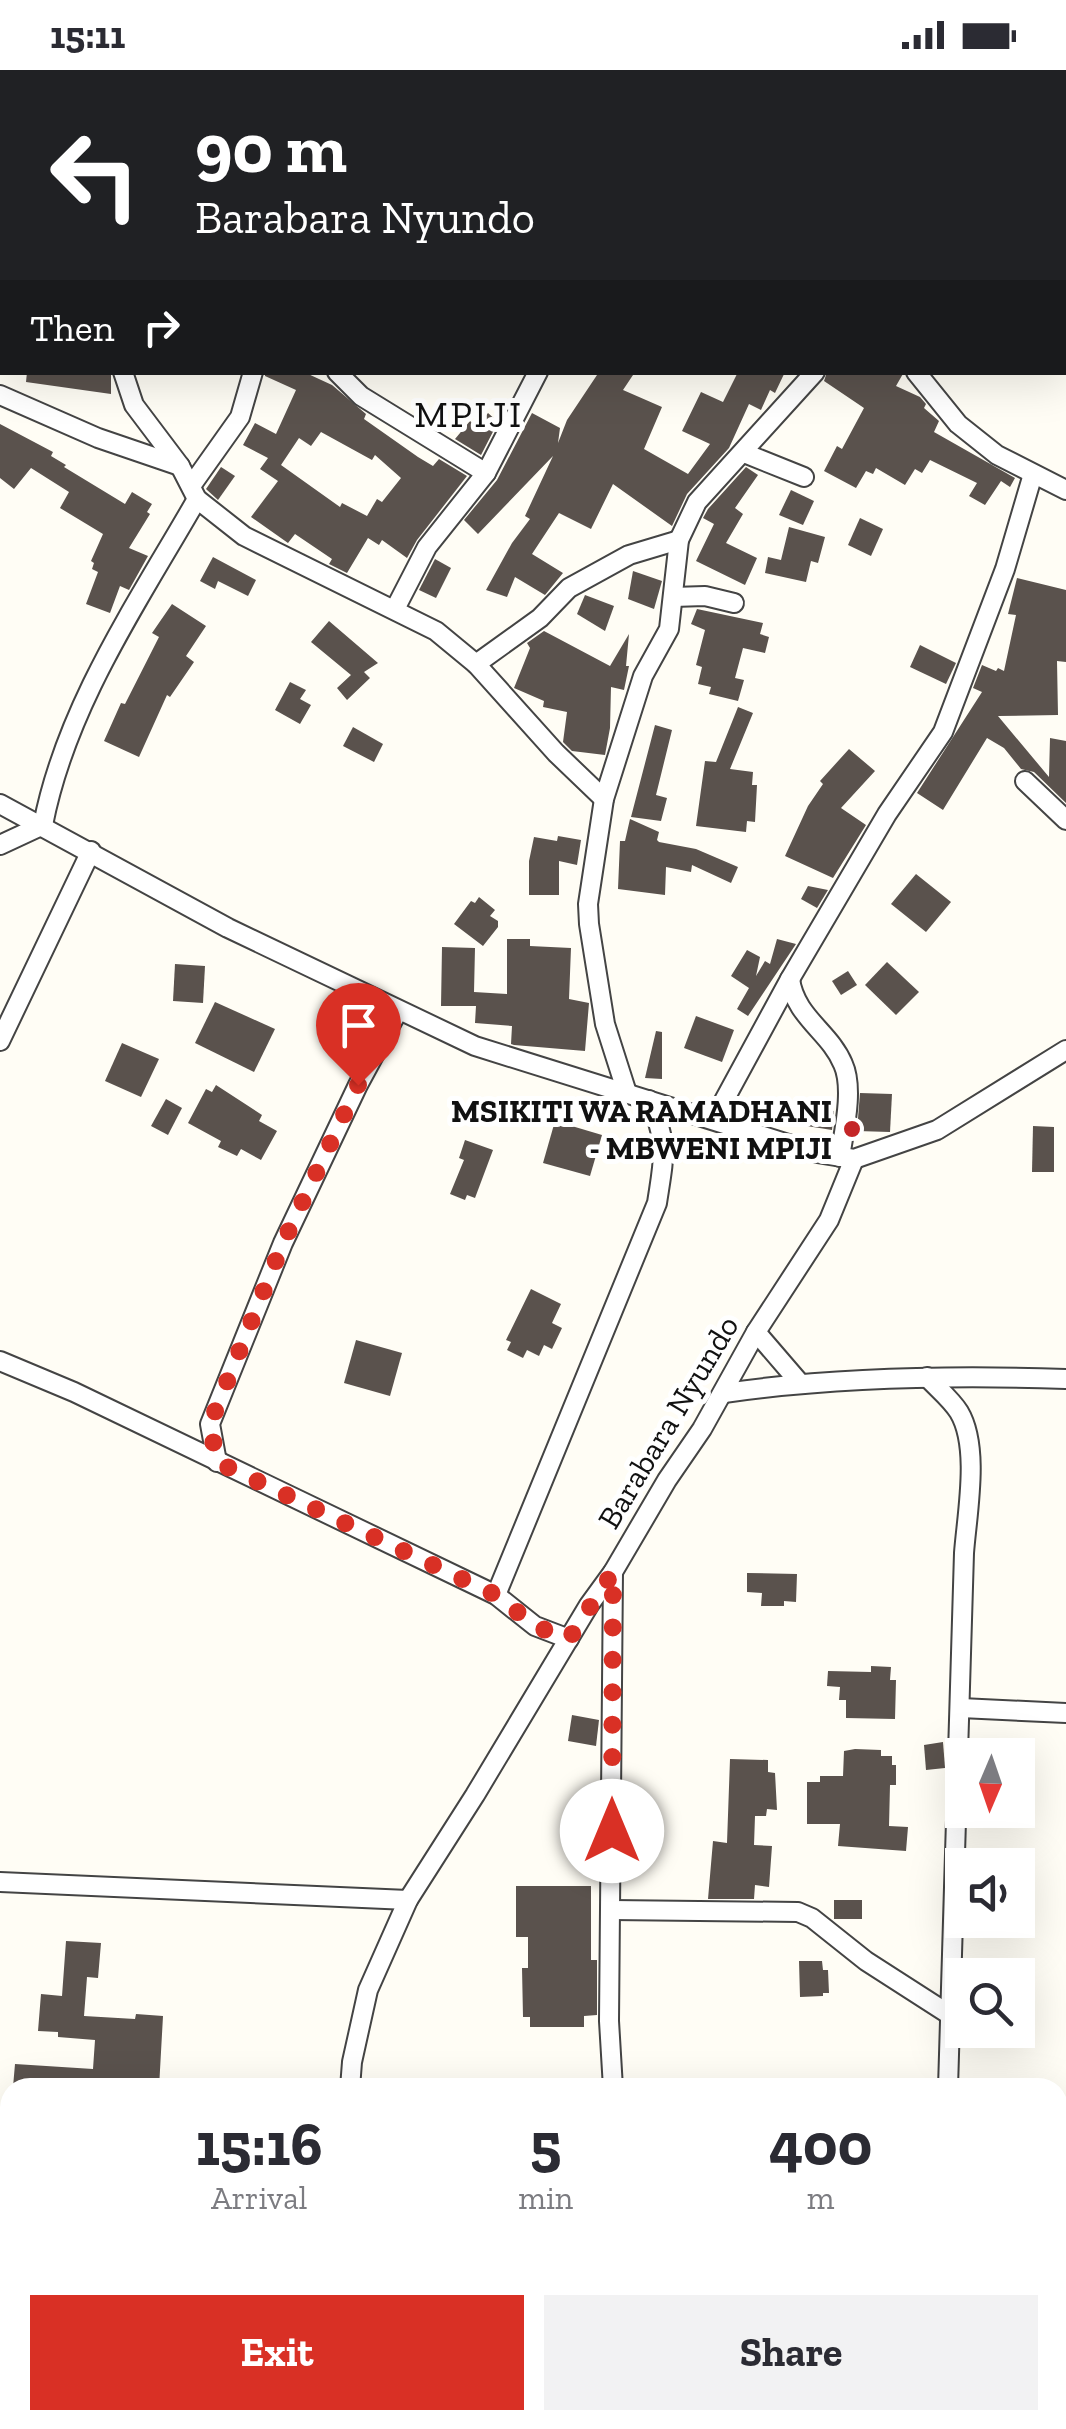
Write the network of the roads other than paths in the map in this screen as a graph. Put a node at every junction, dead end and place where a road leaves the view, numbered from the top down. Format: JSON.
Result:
{"nodes":[{"id":1,"x":124,"y":375,"type":"edge"},
{"id":2,"x":252,"y":375,"type":"edge"},
{"id":3,"x":340,"y":375,"type":"edge"},
{"id":4,"x":536,"y":375,"type":"edge"},
{"id":5,"x":812,"y":375,"type":"edge"},
{"id":6,"x":918,"y":375,"type":"edge"},
{"id":7,"x":0,"y":395,"type":"edge"},
{"id":8,"x":744,"y":453,"type":"junction"},
{"id":9,"x":180,"y":466,"type":"junction"},
{"id":10,"x":486,"y":473,"type":"junction"},
{"id":11,"x":1033,"y":474,"type":"junction"},
{"id":12,"x":804,"y":477,"type":"dead end"},
{"id":13,"x":1066,"y":490,"type":"edge"},
{"id":14,"x":194,"y":492,"type":"junction"},
{"id":15,"x":679,"y":540,"type":"junction"},
{"id":16,"x":672,"y":597,"type":"junction"},
{"id":17,"x":734,"y":603,"type":"dead end"},
{"id":18,"x":395,"y":609,"type":"junction"},
{"id":19,"x":476,"y":664,"type":"junction"},
{"id":20,"x":1025,"y":781,"type":"dead end"},
{"id":21,"x":604,"y":799,"type":"junction"},
{"id":22,"x":0,"y":804,"type":"edge"},
{"id":23,"x":1066,"y":820,"type":"edge"},
{"id":24,"x":43,"y":825,"type":"junction"},
{"id":25,"x":0,"y":845,"type":"edge"},
{"id":26,"x":91,"y":852,"type":"junction"},
{"id":27,"x":790,"y":979,"type":"junction"},
{"id":28,"x":398,"y":1011,"type":"junction"},
{"id":29,"x":0,"y":1041,"type":"edge"},
{"id":30,"x":1066,"y":1050,"type":"edge"},
{"id":31,"x":628,"y":1093,"type":"junction"},
{"id":32,"x":650,"y":1100,"type":"junction"},
{"id":33,"x":714,"y":1119,"type":"junction"},
{"id":34,"x":847,"y":1158,"type":"junction"},
{"id":35,"x":756,"y":1332,"type":"junction"},
{"id":36,"x":0,"y":1361,"type":"edge"},
{"id":37,"x":927,"y":1377,"type":"junction"},
{"id":38,"x":1066,"y":1378,"type":"edge"},
{"id":39,"x":799,"y":1382,"type":"junction"},
{"id":40,"x":724,"y":1393,"type":"junction"},
{"id":41,"x":210,"y":1424,"type":"junction"},
{"id":42,"x":181,"y":1445,"type":"junction"},
{"id":43,"x":217,"y":1462,"type":"junction"},
{"id":44,"x":613,"y":1572,"type":"junction"},
{"id":45,"x":496,"y":1595,"type":"junction"},
{"id":46,"x":569,"y":1639,"type":"junction"},
{"id":47,"x":961,"y":1708,"type":"junction"},
{"id":48,"x":1066,"y":1714,"type":"edge"},
{"id":49,"x":0,"y":1882,"type":"edge"},
{"id":50,"x":408,"y":1900,"type":"junction"},
{"id":51,"x":612,"y":1910,"type":"junction"},
{"id":52,"x":952,"y":1958,"type":"edge"},
{"id":53,"x":945,"y":2013,"type":"edge"},
{"id":54,"x":949,"y":2048,"type":"edge"},
{"id":55,"x":351,"y":2078,"type":"edge"},
{"id":56,"x":612,"y":2078,"type":"edge"},
{"id":57,"x":948,"y":2078,"type":"edge"}],
"edges":[{"from":1,"to":9,"type":"street"},
{"from":2,"to":14,"type":"street"},
{"from":3,"to":10,"type":"street"},
{"from":4,"to":10,"type":"street"},
{"from":5,"to":8,"type":"street"},
{"from":6,"to":11,"type":"street"},
{"from":7,"to":9,"type":"street"},
{"from":8,"to":12,"type":"street"},
{"from":8,"to":15,"type":"street"},
{"from":9,"to":14,"type":"street"},
{"from":10,"to":18,"type":"street"},
{"from":11,"to":13,"type":"street"},
{"from":11,"to":27,"type":"street"},
{"from":14,"to":18,"type":"street"},
{"from":14,"to":24,"type":"street"},
{"from":15,"to":16,"type":"street"},
{"from":15,"to":19,"type":"street"},
{"from":16,"to":17,"type":"street"},
{"from":16,"to":21,"type":"street"},
{"from":18,"to":19,"type":"street"},
{"from":19,"to":21,"type":"street"},
{"from":20,"to":23,"type":"street"},
{"from":21,"to":31,"type":"street"},
{"from":22,"to":24,"type":"street"},
{"from":24,"to":25,"type":"street"},
{"from":24,"to":26,"type":"street"},
{"from":26,"to":28,"type":"street"},
{"from":26,"to":29,"type":"street"},
{"from":27,"to":33,"type":"street"},
{"from":27,"to":34,"type":"street","name":"Barabara Nyundo"},
{"from":28,"to":31,"type":"street"},
{"from":28,"to":41,"type":"street"},
{"from":30,"to":34,"type":"street"},
{"from":31,"to":32,"type":"street"},
{"from":32,"to":33,"type":"street"},
{"from":32,"to":45,"type":"street"},
{"from":33,"to":34,"type":"street"},
{"from":34,"to":35,"type":"street","name":"Barabara Nyundo"},
{"from":35,"to":39,"type":"street"},
{"from":35,"to":40,"type":"street","name":"Barabara Nyundo"},
{"from":36,"to":42,"type":"street"},
{"from":37,"to":38,"type":"street"},
{"from":37,"to":39,"type":"street"},
{"from":37,"to":47,"type":"street"},
{"from":39,"to":40,"type":"street"},
{"from":40,"to":44,"type":"street","name":"Barabara Nyundo"},
{"from":41,"to":42,"type":"street"},
{"from":41,"to":43,"type":"street"},
{"from":42,"to":43,"type":"street"},
{"from":43,"to":45,"type":"street"},
{"from":44,"to":46,"type":"street","name":"Barabara Nyundo"},
{"from":44,"to":51,"type":"street"},
{"from":45,"to":46,"type":"street"},
{"from":46,"to":50,"type":"street","name":"Barabara Nyundo"},
{"from":47,"to":48,"type":"street"},
{"from":47,"to":52,"type":"street"},
{"from":49,"to":50,"type":"street"},
{"from":50,"to":55,"type":"street","name":"Barabara Nyundo"},
{"from":51,"to":53,"type":"street"},
{"from":51,"to":56,"type":"street"},
{"from":54,"to":57,"type":"street"}]}
